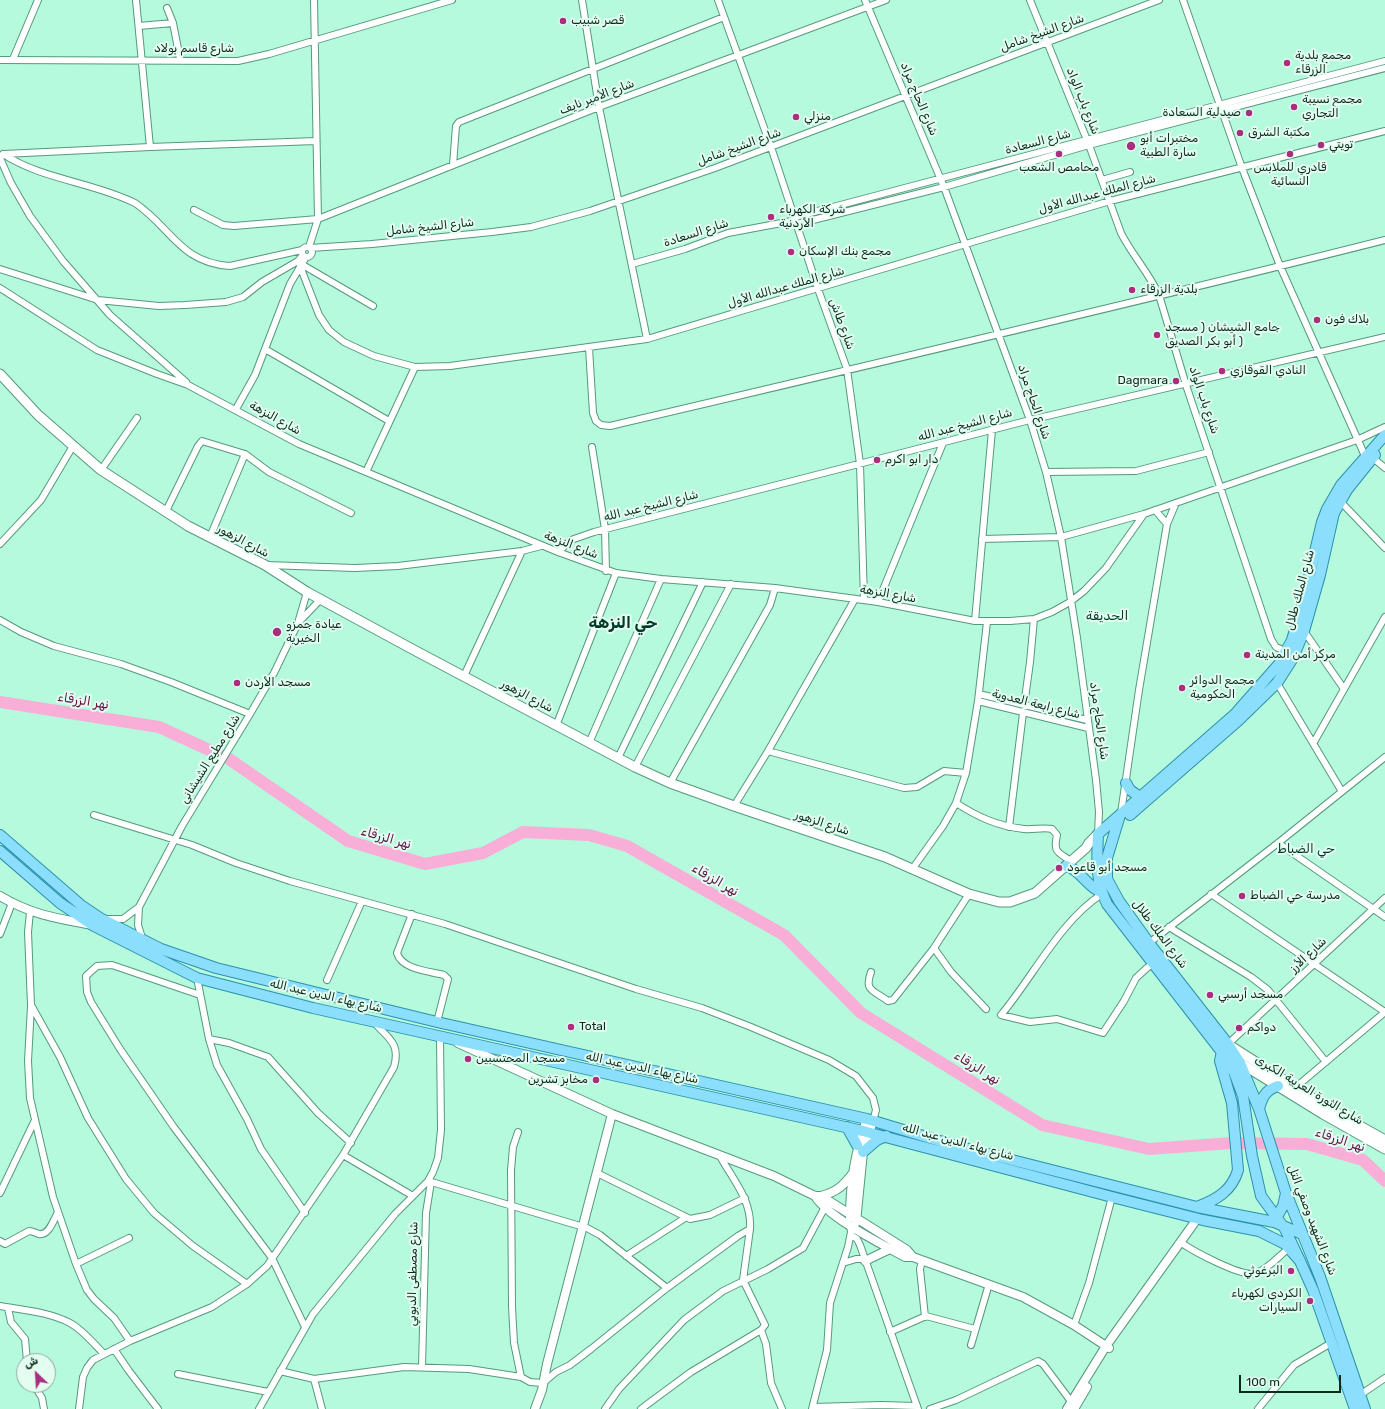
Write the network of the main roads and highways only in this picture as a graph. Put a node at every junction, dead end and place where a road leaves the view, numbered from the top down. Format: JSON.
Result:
{"nodes":[{"id":1,"x":0,"y":374,"type":"edge"},
{"id":2,"x":1385,"y":435,"type":"edge"},
{"id":3,"x":1385,"y":445,"type":"edge"},
{"id":4,"x":1369,"y":457,"type":"junction"},
{"id":5,"x":1126,"y":783,"type":"road end"},
{"id":6,"x":1140,"y":797,"type":"junction"},
{"id":7,"x":1120,"y":815,"type":"junction"},
{"id":8,"x":1117,"y":827,"type":"junction"},
{"id":9,"x":0,"y":835,"type":"edge"},
{"id":10,"x":1098,"y":838,"type":"junction"},
{"id":11,"x":0,"y":851,"type":"edge"},
{"id":12,"x":1069,"y":864,"type":"junction"},
{"id":13,"x":1102,"y":893,"type":"junction"},
{"id":14,"x":97,"y":922,"type":"junction"},
{"id":15,"x":271,"y":982,"type":"junction"},
{"id":16,"x":266,"y":995,"type":"junction"},
{"id":17,"x":1225,"y":1048,"type":"junction"},
{"id":18,"x":1240,"y":1063,"type":"junction"},
{"id":19,"x":1278,"y":1086,"type":"junction"},
{"id":20,"x":1259,"y":1109,"type":"junction"},
{"id":21,"x":847,"y":1127,"type":"junction"},
{"id":22,"x":886,"y":1136,"type":"junction"},
{"id":23,"x":1385,"y":1140,"type":"edge"},
{"id":24,"x":1385,"y":1149,"type":"edge"},
{"id":25,"x":1286,"y":1193,"type":"junction"},
{"id":26,"x":1197,"y":1207,"type":"junction"},
{"id":27,"x":1277,"y":1222,"type":"junction"},
{"id":28,"x":1247,"y":1228,"type":"junction"},
{"id":29,"x":1302,"y":1234,"type":"junction"},
{"id":30,"x":1300,"y":1261,"type":"junction"},
{"id":31,"x":1355,"y":1409,"type":"edge"},
{"id":32,"x":1365,"y":1409,"type":"edge"}],
"edges":[{"from":1,"to":12,"type":"main road","name":"شارع الزهور"},
{"from":2,"to":4,"type":"main road","name":"شارع الملك طلال"},
{"from":3,"to":4,"type":"main road","name":"شارع الملك طلال"},
{"from":4,"to":6,"type":"main road","name":"شارع الملك طلال"},
{"from":4,"to":8,"type":"main road","name":"شارع الملك طلال"},
{"from":5,"to":6,"type":"main road"},
{"from":6,"to":7,"type":"main road","name":"شارع الملك طلال"},
{"from":7,"to":8,"type":"main road","name":"شارع الملك طلال"},
{"from":7,"to":10,"type":"main road","name":"شارع الملك طلال"},
{"from":8,"to":10,"type":"main road","name":"شارع الملك طلال"},
{"from":8,"to":17,"type":"main road","name":"شارع الملك طلال"},
{"from":9,"to":14,"type":"main road","name":"شارع بهاء الدين عبد الله"},
{"from":10,"to":12,"type":"main road","name":"شارع الزهور"},
{"from":10,"to":13,"type":"main road","name":"شارع الملك طلال"},
{"from":11,"to":14,"type":"main road","name":"شارع بهاء الدين عبد الله"},
{"from":12,"to":13,"type":"main road"},
{"from":13,"to":17,"type":"main road","name":"شارع الملك طلال"},
{"from":14,"to":15,"type":"main road","name":"شارع بهاء الدين عبد الله"},
{"from":14,"to":16,"type":"main road","name":"شارع بهاء الدين عبد الله"},
{"from":15,"to":16,"type":"main road"},
{"from":15,"to":26,"type":"main road","name":"شارع بهاء الدين عبد الله"},
{"from":16,"to":21,"type":"main road","name":"شارع بهاء الدين عبد الله"},
{"from":17,"to":18,"type":"main road","name":"شارع الشهيد وصفي التل"},
{"from":17,"to":23,"type":"main road","name":"شارع الثورة العربية الكبرى"},
{"from":17,"to":26,"type":"main road"},
{"from":17,"to":27,"type":"main road","name":"شارع الشهيد وصفي التل"},
{"from":18,"to":19,"type":"main road","name":"شارع الثورة العربية الكبرى"},
{"from":18,"to":20,"type":"main road","name":"شارع الشهيد وصفي التل"},
{"from":19,"to":20,"type":"main road"},
{"from":19,"to":24,"type":"main road","name":"شارع الثورة العربية الكبرى"},
{"from":20,"to":25,"type":"main road","name":"شارع الشهيد وصفي التل"},
{"from":21,"to":22,"type":"main road","name":"شارع بهاء الدين عبد الله"},
{"from":21,"to":22,"type":"main road"},
{"from":22,"to":28,"type":"main road","name":"شارع بهاء الدين عبد الله"},
{"from":25,"to":27,"type":"main road"},
{"from":25,"to":29,"type":"main road","name":"شارع الشهيد وصفي التل"},
{"from":26,"to":27,"type":"main road","name":"شارع بهاء الدين عبد الله"},
{"from":27,"to":28,"type":"main road"},
{"from":27,"to":29,"type":"main road","name":"شارع بهاء الدين عبد الله"},
{"from":27,"to":30,"type":"main road","name":"شارع الشهيد وصفي التل"},
{"from":28,"to":30,"type":"main road","name":"شارع بهاء الدين عبد الله"},
{"from":29,"to":32,"type":"main road","name":"شارع الشهيد وصفي التل"},
{"from":30,"to":31,"type":"main road","name":"شارع الشهيد وصفي التل"}]}
